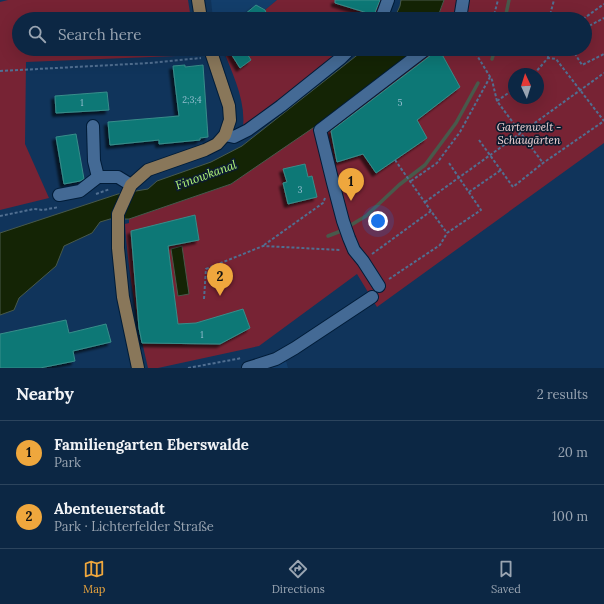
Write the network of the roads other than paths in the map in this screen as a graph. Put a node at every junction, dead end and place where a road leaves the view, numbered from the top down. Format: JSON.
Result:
{"nodes":[{"id":1,"x":198,"y":0,"type":"edge"},
{"id":2,"x":388,"y":0,"type":"edge"},
{"id":3,"x":463,"y":0,"type":"edge"},
{"id":4,"x":200,"y":12,"type":"edge"},
{"id":5,"x":384,"y":12,"type":"edge"},
{"id":6,"x":461,"y":12,"type":"edge"},
{"id":7,"x":212,"y":56,"type":"edge"},
{"id":8,"x":343,"y":56,"type":"edge"},
{"id":9,"x":417,"y":56,"type":"edge"},
{"id":10,"x":93,"y":126,"type":"dead end"},
{"id":11,"x":226,"y":135,"type":"junction"},
{"id":12,"x":98,"y":177,"type":"junction"},
{"id":13,"x":131,"y":185,"type":"junction"},
{"id":14,"x":59,"y":195,"type":"dead end"},
{"id":15,"x":378,"y":286,"type":"road end"},
{"id":16,"x":372,"y":297,"type":"dead end"},
{"id":17,"x":248,"y":362,"type":"edge"},
{"id":18,"x":278,"y":364,"type":"edge"},
{"id":19,"x":138,"y":368,"type":"edge"}],
"edges":[{"from":1,"to":4,"type":"main road"},
{"from":2,"to":5,"type":"lane"},
{"from":3,"to":6,"type":"lane"},
{"from":7,"to":11,"type":"main road"},
{"from":8,"to":11,"type":"lane"},
{"from":9,"to":15,"type":"lane"},
{"from":10,"to":12,"type":"lane"},
{"from":11,"to":13,"type":"main road"},
{"from":12,"to":13,"type":"lane"},
{"from":12,"to":14,"type":"lane"},
{"from":13,"to":19,"type":"main road"},
{"from":16,"to":18,"type":"lane"},
{"from":17,"to":18,"type":"lane"}]}
